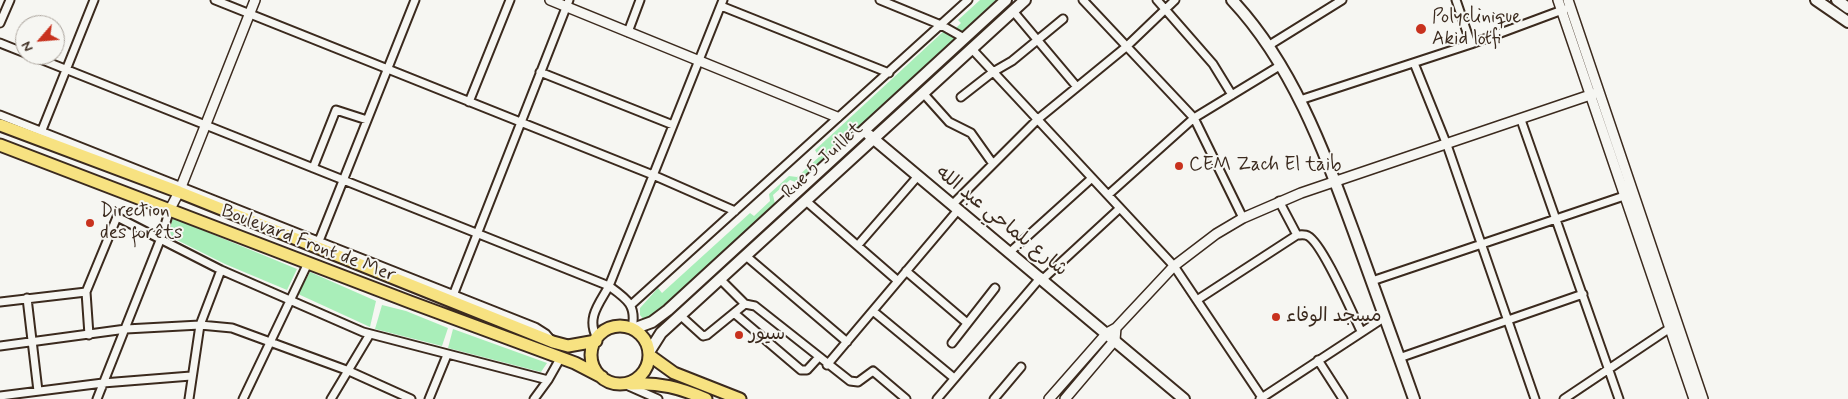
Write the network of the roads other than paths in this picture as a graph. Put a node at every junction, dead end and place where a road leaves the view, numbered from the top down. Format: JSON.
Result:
{"nodes":[{"id":1,"x":10,"y":0,"type":"edge"},
{"id":2,"x":94,"y":0,"type":"edge"},
{"id":3,"x":214,"y":0,"type":"edge"},
{"id":4,"x":255,"y":0,"type":"edge"},
{"id":5,"x":415,"y":0,"type":"edge"},
{"id":6,"x":510,"y":0,"type":"edge"},
{"id":7,"x":550,"y":0,"type":"edge"},
{"id":8,"x":640,"y":0,"type":"edge"},
{"id":9,"x":880,"y":0,"type":"edge"},
{"id":10,"x":968,"y":0,"type":"edge"},
{"id":11,"x":1006,"y":0,"type":"edge"},
{"id":12,"x":1024,"y":0,"type":"edge"},
{"id":13,"x":1084,"y":0,"type":"edge"},
{"id":14,"x":1157,"y":0,"type":"edge"},
{"id":15,"x":1175,"y":0,"type":"edge"},
{"id":16,"x":1232,"y":0,"type":"edge"},
{"id":17,"x":1342,"y":0,"type":"edge"},
{"id":18,"x":1456,"y":0,"type":"edge"},
{"id":19,"x":1558,"y":0,"type":"edge"},
{"id":20,"x":1816,"y":0,"type":"edge"},
{"id":21,"x":1837,"y":0,"type":"edge"},
{"id":22,"x":722,"y":2,"type":"edge"},
{"id":23,"x":567,"y":3,"type":"edge"},
{"id":24,"x":1567,"y":6,"type":"edge"},
{"id":25,"x":1848,"y":8,"type":"edge"},
{"id":26,"x":1165,"y":9,"type":"junction"},
{"id":27,"x":1013,"y":11,"type":"junction"},
{"id":28,"x":250,"y":14,"type":"junction"},
{"id":29,"x":1062,"y":19,"type":"dead end"},
{"id":30,"x":1848,"y":22,"type":"edge"},
{"id":31,"x":0,"y":23,"type":"edge"},
{"id":32,"x":941,"y":25,"type":"junction"},
{"id":33,"x":628,"y":32,"type":"junction"},
{"id":34,"x":964,"y":38,"type":"junction"},
{"id":35,"x":1037,"y":40,"type":"junction"},
{"id":36,"x":0,"y":43,"type":"edge"},
{"id":37,"x":1471,"y":44,"type":"junction"},
{"id":38,"x":1126,"y":46,"type":"junction"},
{"id":39,"x":1268,"y":46,"type":"junction"},
{"id":40,"x":972,"y":48,"type":"junction"},
{"id":41,"x":15,"y":49,"type":"edge"},
{"id":42,"x":699,"y":61,"type":"junction"},
{"id":43,"x":1414,"y":63,"type":"junction"},
{"id":44,"x":56,"y":65,"type":"edge"},
{"id":45,"x":1280,"y":65,"type":"junction"},
{"id":46,"x":388,"y":68,"type":"junction"},
{"id":47,"x":66,"y":69,"type":"junction"},
{"id":48,"x":540,"y":72,"type":"junction"},
{"id":49,"x":993,"y":72,"type":"junction"},
{"id":50,"x":889,"y":73,"type":"junction"},
{"id":51,"x":1077,"y":86,"type":"junction"},
{"id":52,"x":923,"y":93,"type":"junction"},
{"id":53,"x":1595,"y":94,"type":"junction"},
{"id":54,"x":1232,"y":95,"type":"junction"},
{"id":55,"x":961,"y":96,"type":"dead end"},
{"id":56,"x":1300,"y":100,"type":"junction"},
{"id":57,"x":469,"y":102,"type":"junction"},
{"id":58,"x":0,"y":115,"type":"edge"},
{"id":59,"x":837,"y":117,"type":"junction"},
{"id":60,"x":1194,"y":118,"type":"junction"},
{"id":61,"x":1038,"y":119,"type":"junction"},
{"id":62,"x":367,"y":120,"type":"junction"},
{"id":63,"x":1521,"y":120,"type":"junction"},
{"id":64,"x":521,"y":123,"type":"junction"},
{"id":65,"x":0,"y":125,"type":"edge"},
{"id":66,"x":674,"y":125,"type":"junction"},
{"id":67,"x":205,"y":126,"type":"junction"},
{"id":68,"x":42,"y":130,"type":"junction"},
{"id":69,"x":864,"y":131,"type":"junction"},
{"id":70,"x":874,"y":138,"type":"junction"},
{"id":71,"x":0,"y":145,"type":"edge"},
{"id":72,"x":1446,"y":145,"type":"junction"},
{"id":73,"x":993,"y":164,"type":"junction"},
{"id":74,"x":313,"y":168,"type":"junction"},
{"id":75,"x":653,"y":176,"type":"junction"},
{"id":76,"x":918,"y":176,"type":"junction"},
{"id":77,"x":1092,"y":178,"type":"junction"},
{"id":78,"x":342,"y":180,"type":"junction"},
{"id":79,"x":1336,"y":182,"type":"junction"},
{"id":80,"x":180,"y":189,"type":"junction"},
{"id":81,"x":1108,"y":194,"type":"junction"},
{"id":82,"x":1629,"y":194,"type":"junction"},
{"id":83,"x":806,"y":201,"type":"junction"},
{"id":84,"x":1279,"y":201,"type":"junction"},
{"id":85,"x":955,"y":207,"type":"junction"},
{"id":86,"x":1120,"y":208,"type":"junction"},
{"id":87,"x":170,"y":210,"type":"junction"},
{"id":88,"x":735,"y":211,"type":"junction"},
{"id":89,"x":1243,"y":218,"type":"junction"},
{"id":90,"x":1556,"y":219,"type":"junction"},
{"id":91,"x":479,"y":232,"type":"junction"},
{"id":92,"x":1297,"y":235,"type":"junction"},
{"id":93,"x":161,"y":238,"type":"junction"},
{"id":94,"x":319,"y":240,"type":"junction"},
{"id":95,"x":1481,"y":244,"type":"junction"},
{"id":96,"x":858,"y":245,"type":"junction"},
{"id":97,"x":1010,"y":252,"type":"junction"},
{"id":98,"x":746,"y":256,"type":"junction"},
{"id":99,"x":308,"y":263,"type":"junction"},
{"id":100,"x":1174,"y":266,"type":"junction"},
{"id":101,"x":221,"y":270,"type":"junction"},
{"id":102,"x":906,"y":271,"type":"junction"},
{"id":103,"x":1042,"y":278,"type":"junction"},
{"id":104,"x":720,"y":279,"type":"junction"},
{"id":105,"x":898,"y":280,"type":"junction"},
{"id":106,"x":1372,"y":281,"type":"junction"},
{"id":107,"x":609,"y":286,"type":"junction"},
{"id":108,"x":995,"y":288,"type":"dead end"},
{"id":109,"x":86,"y":292,"type":"junction"},
{"id":110,"x":454,"y":293,"type":"junction"},
{"id":111,"x":1583,"y":294,"type":"junction"},
{"id":112,"x":27,"y":298,"type":"junction"},
{"id":113,"x":1197,"y":300,"type":"junction"},
{"id":114,"x":290,"y":301,"type":"junction"},
{"id":115,"x":0,"y":302,"type":"edge"},
{"id":116,"x":745,"y":304,"type":"junction"},
{"id":117,"x":630,"y":305,"type":"junction"},
{"id":118,"x":873,"y":311,"type":"junction"},
{"id":119,"x":734,"y":313,"type":"junction"},
{"id":120,"x":681,"y":316,"type":"junction"},
{"id":121,"x":1385,"y":317,"type":"junction"},
{"id":122,"x":1508,"y":321,"type":"junction"},
{"id":123,"x":968,"y":323,"type":"junction"},
{"id":124,"x":200,"y":324,"type":"junction"},
{"id":125,"x":1674,"y":325,"type":"junction"},
{"id":126,"x":126,"y":329,"type":"junction"},
{"id":127,"x":632,"y":329,"type":"junction"},
{"id":128,"x":1111,"y":330,"type":"junction"},
{"id":129,"x":1361,"y":331,"type":"junction"},
{"id":130,"x":370,"y":334,"type":"junction"},
{"id":131,"x":89,"y":336,"type":"junction"},
{"id":132,"x":596,"y":340,"type":"junction"},
{"id":133,"x":1115,"y":340,"type":"junction"},
{"id":134,"x":270,"y":341,"type":"junction"},
{"id":135,"x":32,"y":342,"type":"junction"},
{"id":136,"x":553,"y":342,"type":"junction"},
{"id":137,"x":847,"y":342,"type":"junction"},
{"id":138,"x":952,"y":343,"type":"dead end"},
{"id":139,"x":0,"y":346,"type":"edge"},
{"id":140,"x":649,"y":353,"type":"junction"},
{"id":141,"x":447,"y":355,"type":"junction"},
{"id":142,"x":560,"y":358,"type":"junction"},
{"id":143,"x":818,"y":358,"type":"junction"},
{"id":144,"x":1399,"y":358,"type":"junction"},
{"id":145,"x":1318,"y":360,"type":"junction"},
{"id":146,"x":827,"y":365,"type":"junction"},
{"id":147,"x":1021,"y":367,"type":"dead end"},
{"id":148,"x":1609,"y":369,"type":"junction"},
{"id":149,"x":349,"y":371,"type":"junction"},
{"id":150,"x":191,"y":376,"type":"junction"},
{"id":151,"x":602,"y":377,"type":"junction"},
{"id":152,"x":954,"y":378,"type":"junction"},
{"id":153,"x":548,"y":380,"type":"junction"},
{"id":154,"x":104,"y":383,"type":"junction"},
{"id":155,"x":624,"y":384,"type":"junction"},
{"id":156,"x":38,"y":391,"type":"junction"},
{"id":157,"x":0,"y":396,"type":"edge"},
{"id":158,"x":245,"y":397,"type":"edge"},
{"id":159,"x":97,"y":399,"type":"edge"},
{"id":160,"x":189,"y":399,"type":"edge"},
{"id":161,"x":254,"y":399,"type":"edge"},
{"id":162,"x":331,"y":399,"type":"edge"},
{"id":163,"x":411,"y":399,"type":"edge"},
{"id":164,"x":429,"y":399,"type":"edge"},
{"id":165,"x":534,"y":399,"type":"edge"},
{"id":166,"x":658,"y":399,"type":"edge"},
{"id":167,"x":706,"y":399,"type":"edge"},
{"id":168,"x":740,"y":399,"type":"edge"},
{"id":169,"x":906,"y":399,"type":"edge"},
{"id":170,"x":937,"y":399,"type":"edge"},
{"id":171,"x":994,"y":399,"type":"edge"},
{"id":172,"x":1049,"y":399,"type":"edge"},
{"id":173,"x":1065,"y":399,"type":"edge"},
{"id":174,"x":1184,"y":399,"type":"edge"},
{"id":175,"x":1262,"y":399,"type":"edge"},
{"id":176,"x":1343,"y":399,"type":"edge"},
{"id":177,"x":1414,"y":399,"type":"edge"},
{"id":178,"x":1535,"y":399,"type":"edge"},
{"id":179,"x":1564,"y":399,"type":"edge"},
{"id":180,"x":1619,"y":399,"type":"edge"},
{"id":181,"x":1694,"y":399,"type":"edge"},
{"id":182,"x":1703,"y":399,"type":"edge"}],
"edges":[{"from":1,"to":31,"type":"street"},
{"from":2,"to":47,"type":"street"},
{"from":3,"to":28,"type":"street"},
{"from":4,"to":28,"type":"street"},
{"from":5,"to":46,"type":"street"},
{"from":6,"to":57,"type":"street"},
{"from":7,"to":23,"type":"street"},
{"from":8,"to":33,"type":"street"},
{"from":9,"to":32,"type":"street"},
{"from":10,"to":32,"type":"street"},
{"from":11,"to":34,"type":"main road","name":"Rue 5 Juillet"},
{"from":12,"to":27,"type":"main road","name":"Rue 5 Juillet"},
{"from":13,"to":38,"type":"street"},
{"from":14,"to":26,"type":"street"},
{"from":15,"to":26,"type":"street"},
{"from":16,"to":39,"type":"main road"},
{"from":17,"to":39,"type":"street"},
{"from":18,"to":37,"type":"street"},
{"from":19,"to":24,"type":"street"},
{"from":20,"to":30,"type":"main road"},
{"from":21,"to":25,"type":"main road"},
{"from":22,"to":42,"type":"street"},
{"from":22,"to":50,"type":"street"},
{"from":23,"to":33,"type":"street"},
{"from":23,"to":48,"type":"street"},
{"from":24,"to":37,"type":"street"},
{"from":24,"to":53,"type":"street"},
{"from":26,"to":38,"type":"street"},
{"from":26,"to":54,"type":"street"},
{"from":27,"to":35,"type":"street"},
{"from":27,"to":40,"type":"main road","name":"Rue 5 Juillet"},
{"from":28,"to":46,"type":"street"},
{"from":28,"to":67,"type":"street"},
{"from":29,"to":35,"type":"street"},
{"from":32,"to":34,"type":"street"},
{"from":32,"to":50,"type":"street"},
{"from":33,"to":42,"type":"street"},
{"from":34,"to":69,"type":"main road","name":"Rue 5 Juillet"},
{"from":35,"to":49,"type":"street"},
{"from":35,"to":51,"type":"street"},
{"from":36,"to":41,"type":"street"},
{"from":37,"to":43,"type":"street"},
{"from":38,"to":51,"type":"street"},
{"from":38,"to":60,"type":"street"},
{"from":39,"to":45,"type":"main road"},
{"from":40,"to":49,"type":"street"},
{"from":40,"to":52,"type":"main road","name":"Rue 5 Juillet"},
{"from":42,"to":59,"type":"street"},
{"from":42,"to":66,"type":"street"},
{"from":43,"to":56,"type":"street"},
{"from":43,"to":72,"type":"street"},
{"from":44,"to":47,"type":"street"},
{"from":45,"to":54,"type":"street"},
{"from":45,"to":56,"type":"main road"},
{"from":46,"to":57,"type":"street"},
{"from":46,"to":62,"type":"street"},
{"from":47,"to":67,"type":"street"},
{"from":47,"to":68,"type":"street"},
{"from":48,"to":64,"type":"street"},
{"from":48,"to":66,"type":"street"},
{"from":49,"to":55,"type":"street"},
{"from":49,"to":61,"type":"street"},
{"from":50,"to":59,"type":"street"},
{"from":51,"to":61,"type":"street"},
{"from":52,"to":70,"type":"main road","name":"Rue 5 Juillet"},
{"from":52,"to":73,"type":"street"},
{"from":53,"to":63,"type":"street"},
{"from":53,"to":82,"type":"street"},
{"from":54,"to":60,"type":"street"},
{"from":56,"to":79,"type":"main road"},
{"from":57,"to":64,"type":"street"},
{"from":58,"to":68,"type":"street"},
{"from":59,"to":88,"type":"street"},
{"from":60,"to":81,"type":"street"},
{"from":60,"to":89,"type":"street"},
{"from":61,"to":73,"type":"street"},
{"from":61,"to":77,"type":"street"},
{"from":62,"to":74,"type":"street"},
{"from":62,"to":78,"type":"street"},
{"from":63,"to":72,"type":"street"},
{"from":63,"to":90,"type":"street"},
{"from":64,"to":75,"type":"street"},
{"from":64,"to":91,"type":"street"},
{"from":65,"to":80,"type":"main road","name":"Boulevard Front de Mer"},
{"from":66,"to":75,"type":"street"},
{"from":67,"to":74,"type":"street"},
{"from":67,"to":80,"type":"street"},
{"from":68,"to":80,"type":"street"},
{"from":69,"to":70,"type":"main road","name":"شارع بلماحي عبد الله"},
{"from":69,"to":127,"type":"main road","name":"Rue 5 Juillet"},
{"from":70,"to":76,"type":"main road","name":"شارع بلماحي عبد الله"},
{"from":70,"to":83,"type":"main road","name":"Rue 5 Juillet"},
{"from":71,"to":87,"type":"main road","name":"Boulevard Front de Mer"},
{"from":72,"to":79,"type":"street"},
{"from":72,"to":95,"type":"street"},
{"from":73,"to":85,"type":"street"},
{"from":74,"to":78,"type":"street"},
{"from":75,"to":88,"type":"street"},
{"from":75,"to":107,"type":"street"},
{"from":76,"to":85,"type":"main road","name":"شارع بلماحي عبد الله"},
{"from":76,"to":96,"type":"street"},
{"from":77,"to":81,"type":"street"},
{"from":77,"to":97,"type":"street"},
{"from":78,"to":91,"type":"street"},
{"from":78,"to":94,"type":"street"},
{"from":79,"to":84,"type":"street"},
{"from":79,"to":106,"type":"main road"},
{"from":80,"to":87,"type":"street"},
{"from":80,"to":94,"type":"street"},
{"from":80,"to":136,"type":"main road","name":"Boulevard Front de Mer"},
{"from":81,"to":86,"type":"street"},
{"from":82,"to":90,"type":"street"},
{"from":82,"to":125,"type":"street"},
{"from":83,"to":96,"type":"street"},
{"from":83,"to":98,"type":"main road","name":"Rue 5 Juillet"},
{"from":84,"to":89,"type":"street"},
{"from":84,"to":92,"type":"street"},
{"from":85,"to":97,"type":"main road","name":"شارع بلماحي عبد الله"},
{"from":85,"to":102,"type":"street"},
{"from":86,"to":100,"type":"street"},
{"from":86,"to":103,"type":"street"},
{"from":87,"to":93,"type":"street"},
{"from":87,"to":99,"type":"main road","name":"Boulevard Front de Mer"},
{"from":88,"to":117,"type":"street"},
{"from":89,"to":100,"type":"street"},
{"from":90,"to":95,"type":"street"},
{"from":90,"to":111,"type":"street"},
{"from":91,"to":107,"type":"street"},
{"from":91,"to":110,"type":"street"},
{"from":92,"to":113,"type":"street"},
{"from":92,"to":129,"type":"street"},
{"from":93,"to":101,"type":"street"},
{"from":93,"to":109,"type":"street"},
{"from":93,"to":126,"type":"street"},
{"from":94,"to":110,"type":"street"},
{"from":95,"to":106,"type":"street"},
{"from":95,"to":122,"type":"street"},
{"from":96,"to":105,"type":"street"},
{"from":97,"to":103,"type":"main road","name":"شارع بلماحي عبد الله"},
{"from":98,"to":104,"type":"main road","name":"Rue 5 Juillet"},
{"from":98,"to":137,"type":"street"},
{"from":99,"to":114,"type":"street"},
{"from":99,"to":142,"type":"main road","name":"Boulevard Front de Mer"},
{"from":100,"to":113,"type":"street"},
{"from":100,"to":128,"type":"street"},
{"from":101,"to":114,"type":"street"},
{"from":101,"to":124,"type":"street"},
{"from":102,"to":105,"type":"street"},
{"from":102,"to":123,"type":"street"},
{"from":103,"to":128,"type":"main road","name":"شارع بلماحي عبد الله"},
{"from":103,"to":152,"type":"street"},
{"from":104,"to":116,"type":"street"},
{"from":104,"to":120,"type":"main road","name":"Rue 5 Juillet"},
{"from":105,"to":118,"type":"street"},
{"from":106,"to":121,"type":"main road"},
{"from":107,"to":117,"type":"street"},
{"from":107,"to":132,"type":"street"},
{"from":108,"to":123,"type":"street"},
{"from":109,"to":112,"type":"street"},
{"from":109,"to":131,"type":"street"},
{"from":110,"to":136,"type":"street"},
{"from":111,"to":122,"type":"street"},
{"from":111,"to":148,"type":"street"},
{"from":112,"to":115,"type":"street"},
{"from":112,"to":135,"type":"street"},
{"from":113,"to":175,"type":"street"},
{"from":114,"to":130,"type":"street"},
{"from":114,"to":134,"type":"street"},
{"from":116,"to":119,"type":"street"},
{"from":116,"to":143,"type":"street"},
{"from":117,"to":127,"type":"street"},
{"from":118,"to":137,"type":"street"},
{"from":118,"to":152,"type":"street"},
{"from":119,"to":120,"type":"street"},
{"from":119,"to":143,"type":"street"},
{"from":120,"to":140,"type":"main road","name":"Rue 5 Juillet"},
{"from":121,"to":129,"type":"street"},
{"from":121,"to":144,"type":"main road"},
{"from":122,"to":144,"type":"street"},
{"from":122,"to":178,"type":"street"},
{"from":123,"to":138,"type":"street"},
{"from":124,"to":126,"type":"street"},
{"from":124,"to":134,"type":"street"},
{"from":124,"to":150,"type":"street"},
{"from":125,"to":148,"type":"street"},
{"from":125,"to":181,"type":"street"},
{"from":125,"to":182,"type":"street"},
{"from":126,"to":131,"type":"street"},
{"from":126,"to":154,"type":"street"},
{"from":127,"to":132,"type":"main road"},
{"from":127,"to":140,"type":"main road"},
{"from":128,"to":133,"type":"main road","name":"شارع بلماحي عبد الله"},
{"from":128,"to":172,"type":"street"},
{"from":129,"to":145,"type":"street"},
{"from":130,"to":141,"type":"street"},
{"from":130,"to":149,"type":"street"},
{"from":131,"to":135,"type":"street"},
{"from":132,"to":136,"type":"main road","name":"Boulevard Front de Mer"},
{"from":132,"to":151,"type":"main road"},
{"from":133,"to":173,"type":"street"},
{"from":133,"to":174,"type":"main road","name":"شارع بلماحي عبد الله"},
{"from":134,"to":149,"type":"street"},
{"from":134,"to":158,"type":"street"},
{"from":135,"to":139,"type":"street"},
{"from":135,"to":156,"type":"street"},
{"from":137,"to":146,"type":"street"},
{"from":140,"to":155,"type":"main road"},
{"from":140,"to":168,"type":"main road"},
{"from":141,"to":153,"type":"street"},
{"from":141,"to":164,"type":"street"},
{"from":142,"to":151,"type":"main road","name":"Boulevard Front de Mer"},
{"from":142,"to":153,"type":"street"},
{"from":143,"to":146,"type":"street"},
{"from":144,"to":177,"type":"main road"},
{"from":145,"to":175,"type":"street"},
{"from":145,"to":176,"type":"street"},
{"from":146,"to":169,"type":"street"},
{"from":147,"to":171,"type":"street"},
{"from":148,"to":179,"type":"street"},
{"from":148,"to":180,"type":"street"},
{"from":149,"to":162,"type":"street"},
{"from":149,"to":163,"type":"street"},
{"from":150,"to":154,"type":"street"},
{"from":150,"to":160,"type":"street"},
{"from":151,"to":155,"type":"main road"},
{"from":152,"to":170,"type":"street"},
{"from":153,"to":165,"type":"street"},
{"from":154,"to":156,"type":"street"},
{"from":154,"to":159,"type":"street"},
{"from":155,"to":166,"type":"street"},
{"from":155,"to":167,"type":"main road"},
{"from":156,"to":157,"type":"street"},
{"from":158,"to":161,"type":"street"}]}
